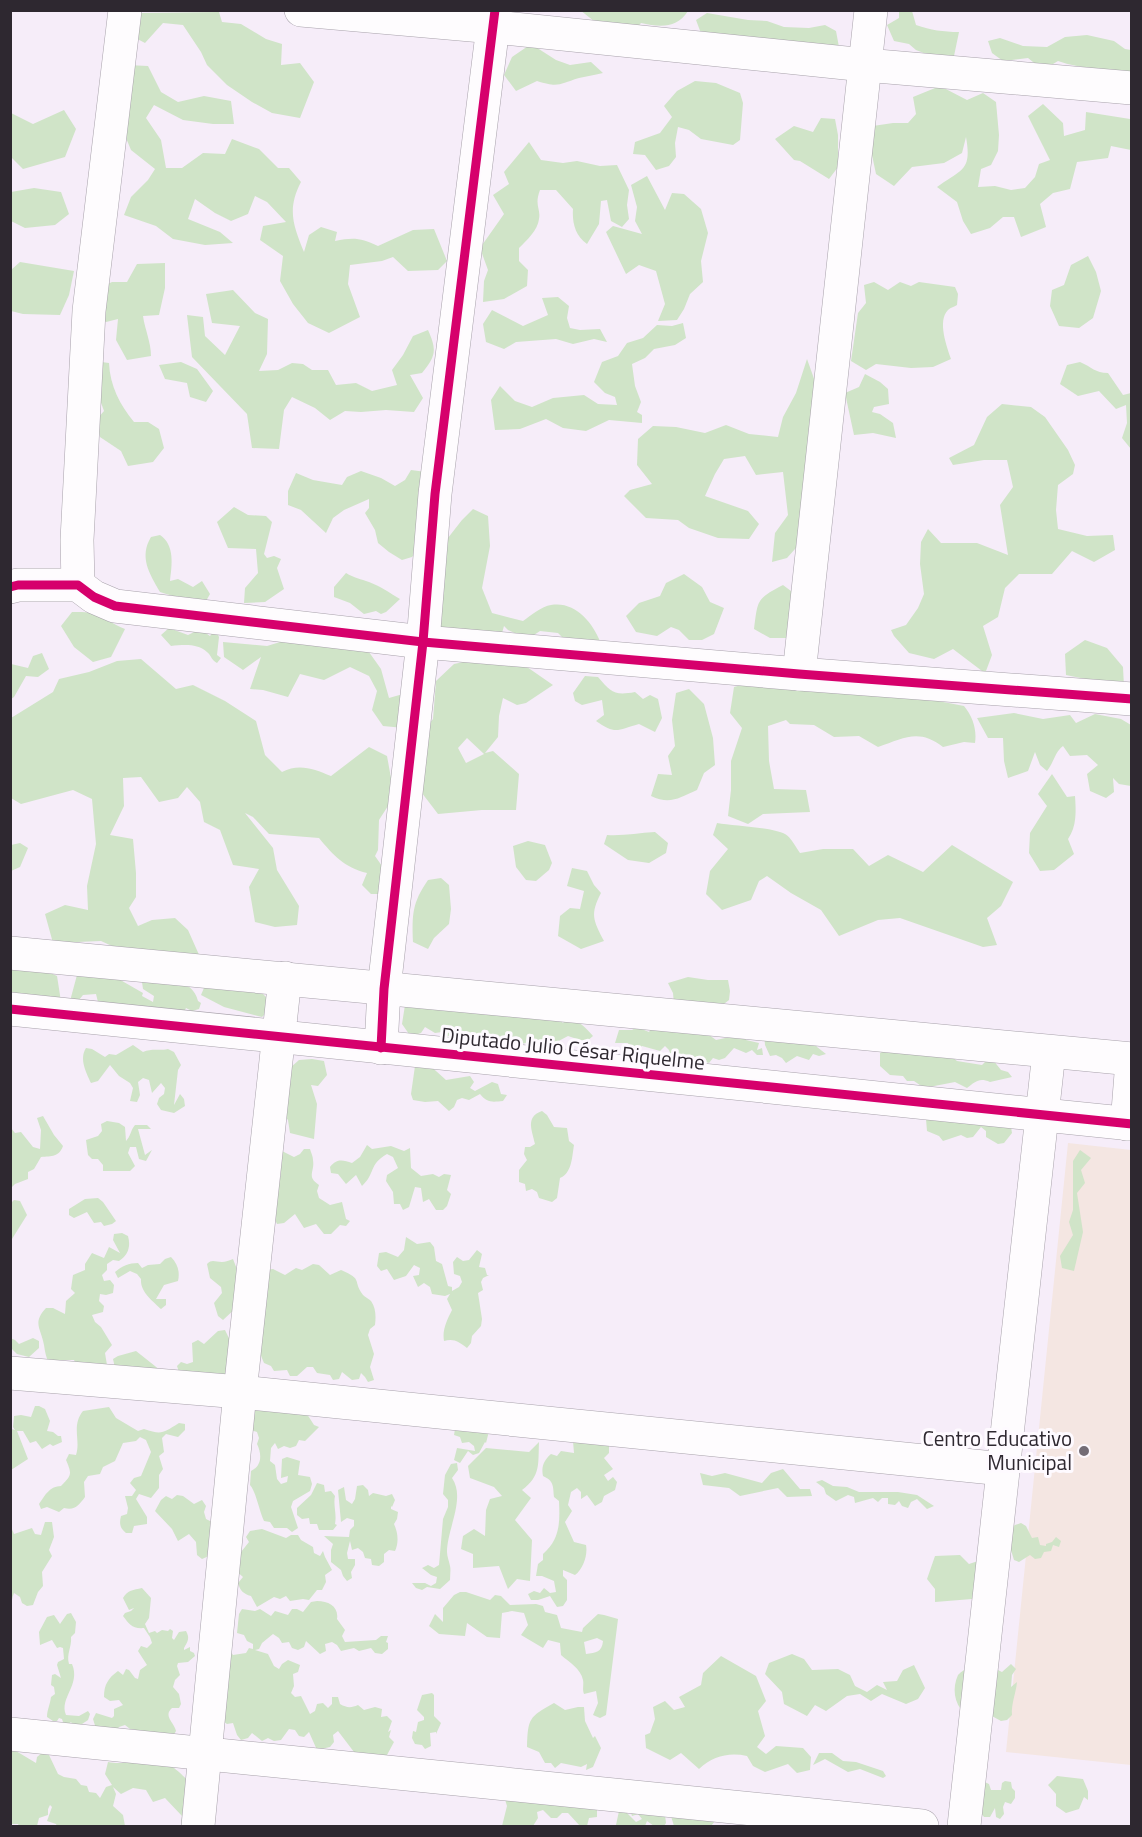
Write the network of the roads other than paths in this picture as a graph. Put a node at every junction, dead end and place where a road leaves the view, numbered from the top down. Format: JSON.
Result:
{"nodes":[{"id":1,"x":125,"y":10,"type":"edge"},
{"id":2,"x":302,"y":10,"type":"edge"},
{"id":3,"x":870,"y":10,"type":"edge"},
{"id":4,"x":494,"y":19,"type":"edge"},
{"id":5,"x":865,"y":65,"type":"junction"},
{"id":6,"x":1131,"y":88,"type":"edge"},
{"id":7,"x":78,"y":585,"type":"junction"},
{"id":8,"x":10,"y":587,"type":"edge"},
{"id":9,"x":423,"y":642,"type":"junction"},
{"id":10,"x":799,"y":674,"type":"junction"},
{"id":11,"x":1131,"y":699,"type":"edge"},
{"id":12,"x":10,"y":953,"type":"edge"},
{"id":13,"x":285,"y":978,"type":"junction"},
{"id":14,"x":384,"y":989,"type":"junction"},
{"id":15,"x":10,"y":1009,"type":"edge"},
{"id":16,"x":277,"y":1036,"type":"junction"},
{"id":17,"x":381,"y":1048,"type":"junction"},
{"id":18,"x":1049,"y":1052,"type":"junction"},
{"id":19,"x":1131,"y":1060,"type":"edge"},
{"id":20,"x":1042,"y":1115,"type":"junction"},
{"id":21,"x":1129,"y":1124,"type":"edge"},
{"id":22,"x":10,"y":1373,"type":"edge"},
{"id":23,"x":240,"y":1392,"type":"junction"},
{"id":24,"x":1003,"y":1468,"type":"junction"},
{"id":25,"x":10,"y":1734,"type":"edge"},
{"id":26,"x":206,"y":1753,"type":"junction"},
{"id":27,"x":198,"y":1827,"type":"edge"},
{"id":28,"x":922,"y":1827,"type":"edge"},
{"id":29,"x":964,"y":1827,"type":"edge"}],
"edges":[{"from":1,"to":7,"type":"street"},
{"from":2,"to":4,"type":"street"},
{"from":3,"to":5,"type":"street"},
{"from":4,"to":5,"type":"street"},
{"from":4,"to":9,"type":"street"},
{"from":5,"to":6,"type":"street"},
{"from":5,"to":10,"type":"street"},
{"from":7,"to":8,"type":"street"},
{"from":7,"to":9,"type":"street"},
{"from":9,"to":10,"type":"street"},
{"from":9,"to":14,"type":"street"},
{"from":10,"to":11,"type":"street"},
{"from":12,"to":13,"type":"street","name":"Diputado Julio César Riquelme"},
{"from":13,"to":14,"type":"street","name":"Diputado Julio César Riquelme"},
{"from":13,"to":16,"type":"street"},
{"from":14,"to":17,"type":"street"},
{"from":14,"to":18,"type":"street","name":"Diputado Julio César Riquelme"},
{"from":15,"to":16,"type":"street","name":"Diputado Julio César Riquelme"},
{"from":16,"to":17,"type":"street","name":"Diputado Julio César Riquelme"},
{"from":16,"to":23,"type":"street"},
{"from":17,"to":20,"type":"street","name":"Diputado Julio César Riquelme"},
{"from":18,"to":19,"type":"street","name":"Diputado Julio César Riquelme"},
{"from":18,"to":20,"type":"street"},
{"from":19,"to":21,"type":"street"},
{"from":20,"to":21,"type":"street","name":"Diputado Julio César Riquelme"},
{"from":20,"to":24,"type":"street"},
{"from":22,"to":23,"type":"street"},
{"from":23,"to":24,"type":"street"},
{"from":23,"to":26,"type":"street"},
{"from":24,"to":29,"type":"street"},
{"from":25,"to":26,"type":"street"},
{"from":26,"to":27,"type":"street"},
{"from":26,"to":28,"type":"street"}]}
